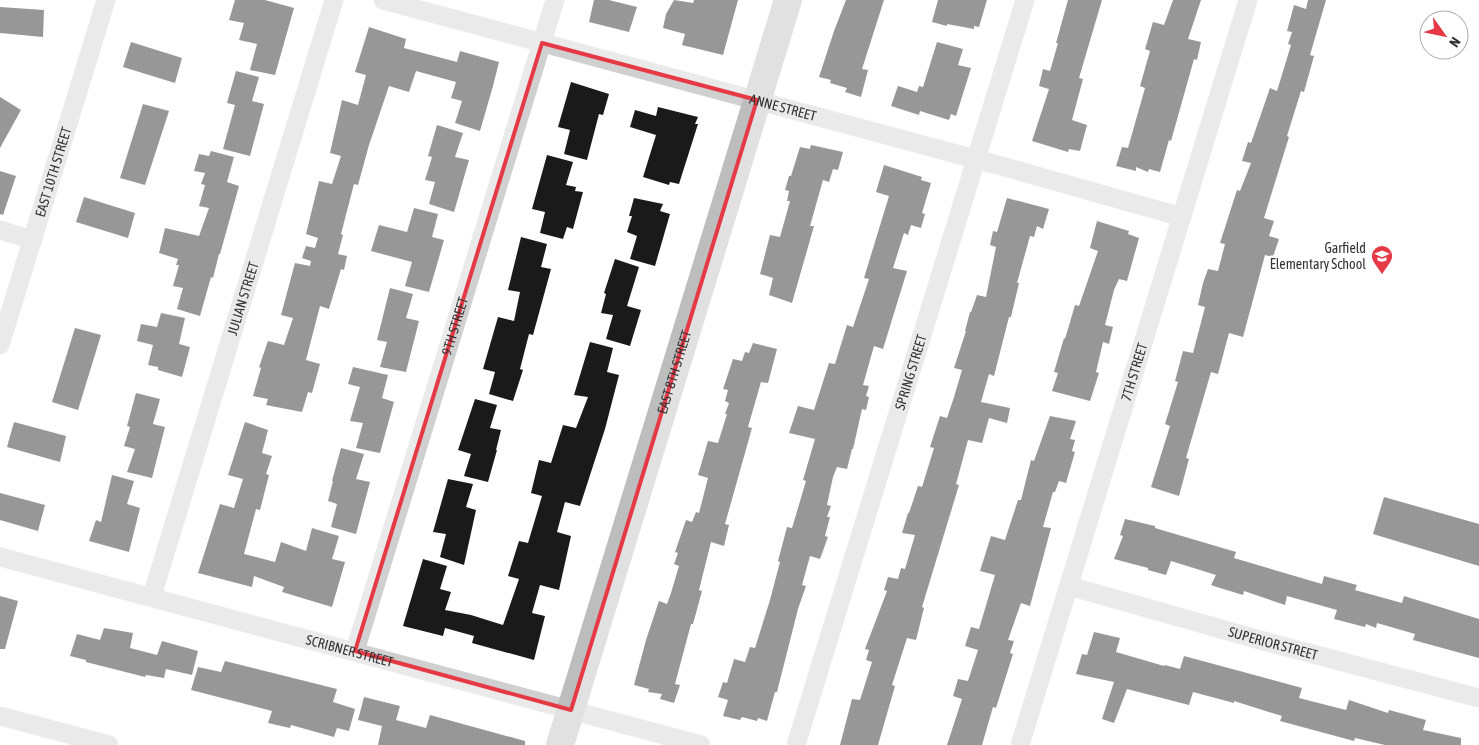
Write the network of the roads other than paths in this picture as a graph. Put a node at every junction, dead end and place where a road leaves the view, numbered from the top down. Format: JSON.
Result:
{"nodes":[{"id":1,"x":106,"y":0,"type":"edge"},
{"id":2,"x":334,"y":0,"type":"edge"},
{"id":3,"x":383,"y":0,"type":"edge"},
{"id":4,"x":555,"y":0,"type":"edge"},
{"id":5,"x":788,"y":0,"type":"edge"},
{"id":6,"x":1025,"y":0,"type":"edge"},
{"id":7,"x":1248,"y":0,"type":"edge"},
{"id":8,"x":542,"y":43,"type":"junction"},
{"id":9,"x":757,"y":100,"type":"junction"},
{"id":10,"x":976,"y":160,"type":"junction"},
{"id":11,"x":1182,"y":217,"type":"junction"},
{"id":12,"x":0,"y":230,"type":"edge"},
{"id":13,"x":33,"y":240,"type":"junction"},
{"id":14,"x":0,"y":345,"type":"edge"},
{"id":15,"x":0,"y":557,"type":"edge"},
{"id":16,"x":1069,"y":586,"type":"junction"},
{"id":17,"x":152,"y":596,"type":"junction"},
{"id":18,"x":355,"y":651,"type":"junction"},
{"id":19,"x":1479,"y":698,"type":"edge"},
{"id":20,"x":571,"y":710,"type":"junction"},
{"id":21,"x":0,"y":716,"type":"edge"},
{"id":22,"x":109,"y":745,"type":"edge"},
{"id":23,"x":560,"y":745,"type":"edge"},
{"id":24,"x":701,"y":745,"type":"edge"},
{"id":25,"x":796,"y":745,"type":"edge"},
{"id":26,"x":1020,"y":745,"type":"edge"}],
"edges":[{"from":1,"to":13,"type":"street","name":"EAST 10TH STREET"},
{"from":2,"to":17,"type":"street","name":"JULIAN STREET"},
{"from":3,"to":8,"type":"street","name":"ANNE STREET"},
{"from":4,"to":8,"type":"street","name":"9TH STREET"},
{"from":5,"to":9,"type":"street","name":"EAST 8TH STREET"},
{"from":6,"to":10,"type":"street","name":"SPRING STREET"},
{"from":7,"to":11,"type":"street","name":"7TH STREET"},
{"from":8,"to":9,"type":"street","name":"ANNE STREET"},
{"from":8,"to":18,"type":"street","name":"9TH STREET"},
{"from":9,"to":10,"type":"street","name":"ANNE STREET"},
{"from":9,"to":20,"type":"street","name":"EAST 8TH STREET"},
{"from":10,"to":11,"type":"street","name":"ANNE STREET"},
{"from":10,"to":25,"type":"street","name":"SPRING STREET"},
{"from":11,"to":16,"type":"street","name":"7TH STREET"},
{"from":12,"to":13,"type":"street"},
{"from":13,"to":14,"type":"street","name":"EAST 10TH STREET"},
{"from":15,"to":17,"type":"street","name":"SCRIBNER STREET"},
{"from":16,"to":19,"type":"street","name":"SUPERIOR STREET"},
{"from":16,"to":26,"type":"street","name":"7TH STREET"},
{"from":17,"to":18,"type":"street","name":"SCRIBNER STREET"},
{"from":18,"to":20,"type":"street","name":"SCRIBNER STREET"},
{"from":20,"to":23,"type":"street","name":"EAST 8TH STREET"},
{"from":20,"to":24,"type":"street","name":"SCRIBNER STREET"},
{"from":21,"to":22,"type":"street"}]}
